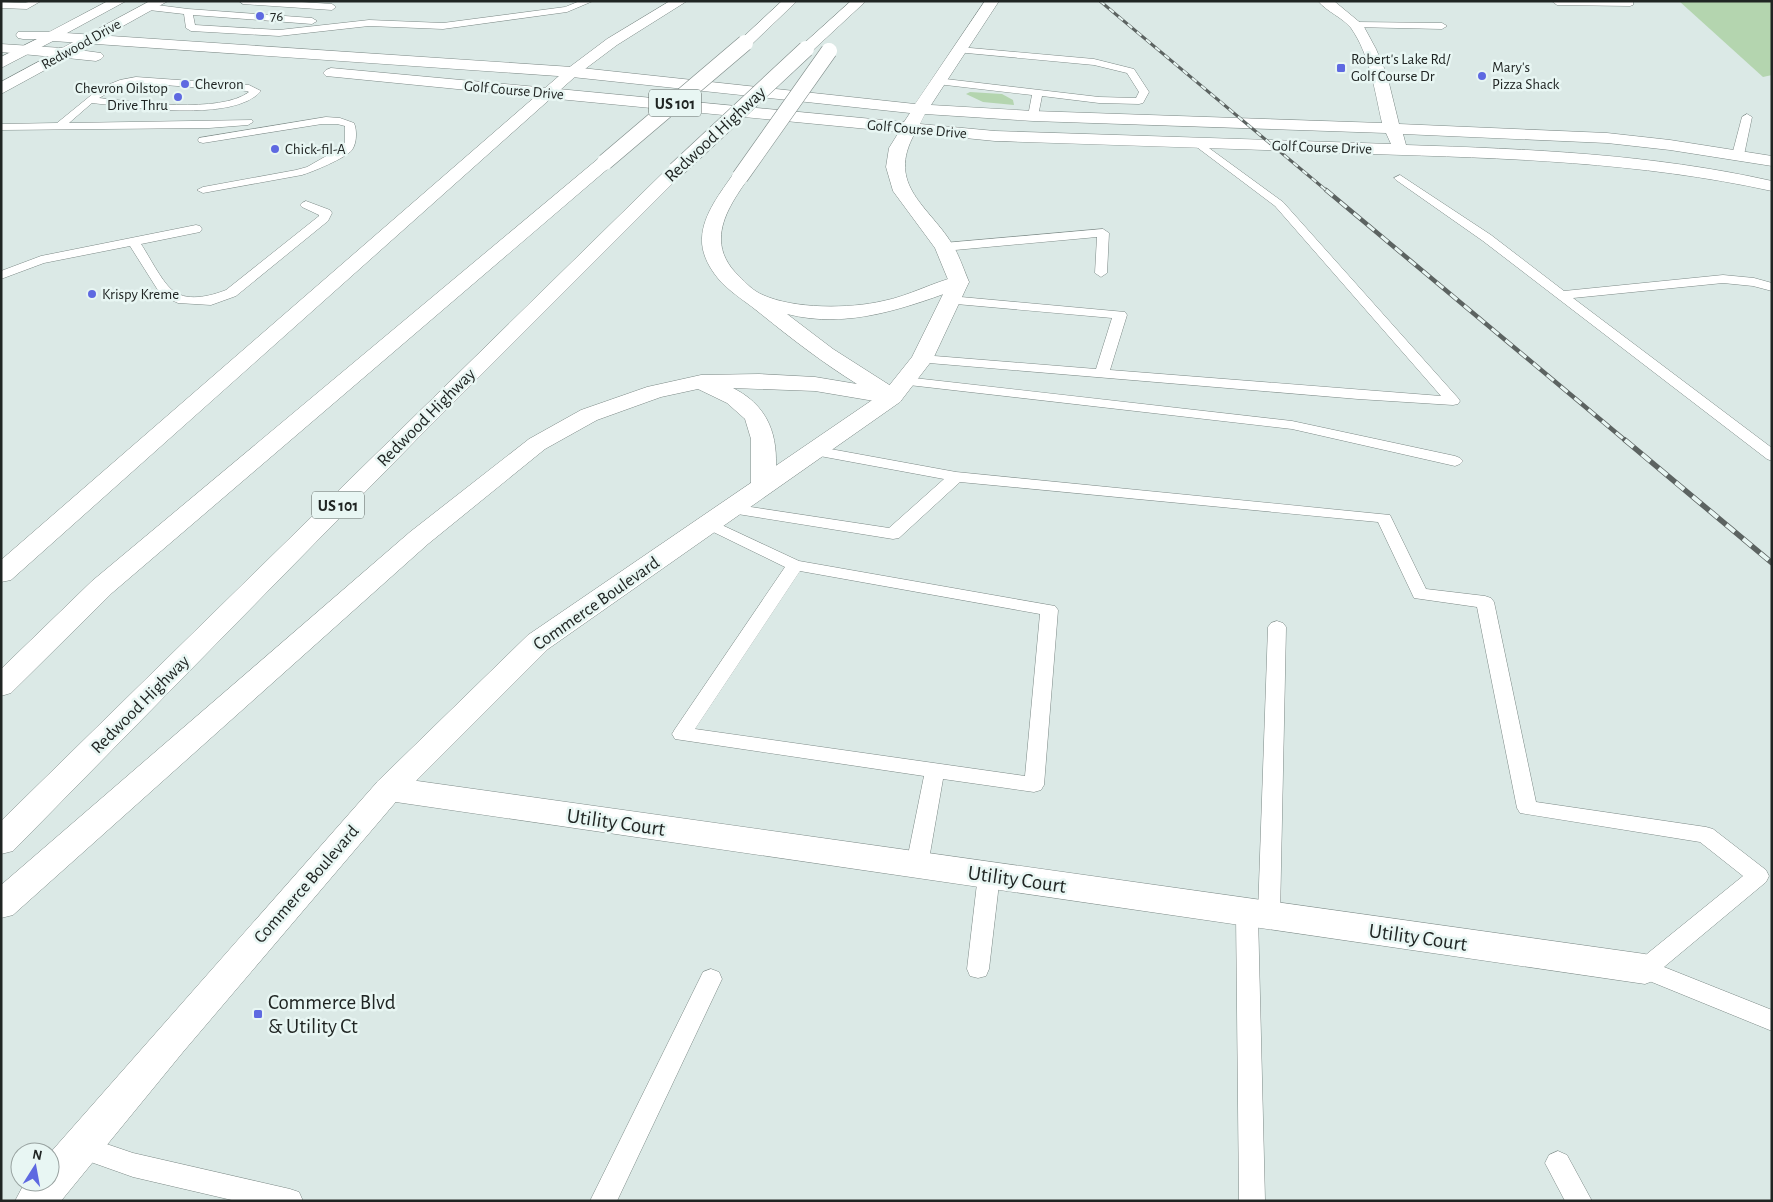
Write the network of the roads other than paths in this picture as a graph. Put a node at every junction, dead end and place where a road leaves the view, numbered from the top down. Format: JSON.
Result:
{"nodes":[{"id":1,"x":37,"y":1,"type":"edge"},
{"id":2,"x":119,"y":1,"type":"edge"},
{"id":3,"x":243,"y":1,"type":"edge"},
{"id":4,"x":340,"y":1,"type":"edge"},
{"id":5,"x":588,"y":1,"type":"edge"},
{"id":6,"x":680,"y":1,"type":"edge"},
{"id":7,"x":790,"y":1,"type":"edge"},
{"id":8,"x":860,"y":1,"type":"edge"},
{"id":9,"x":992,"y":1,"type":"edge"},
{"id":10,"x":1325,"y":1,"type":"edge"},
{"id":11,"x":1557,"y":2,"type":"edge"},
{"id":12,"x":1,"y":4,"type":"edge"},
{"id":13,"x":155,"y":4,"type":"edge"},
{"id":14,"x":213,"y":4,"type":"dead end"},
{"id":15,"x":1630,"y":4,"type":"dead end"},
{"id":16,"x":332,"y":7,"type":"junction"},
{"id":17,"x":188,"y":12,"type":"junction"},
{"id":18,"x":312,"y":21,"type":"junction"},
{"id":19,"x":1356,"y":25,"type":"junction"},
{"id":20,"x":1442,"y":26,"type":"dead end"},
{"id":21,"x":297,"y":31,"type":"junction"},
{"id":22,"x":9,"y":34,"type":"dead end"},
{"id":23,"x":51,"y":36,"type":"junction"},
{"id":24,"x":90,"y":39,"type":"junction"},
{"id":25,"x":1,"y":48,"type":"edge"},
{"id":26,"x":26,"y":50,"type":"junction"},
{"id":27,"x":959,"y":50,"type":"junction"},
{"id":28,"x":64,"y":53,"type":"junction"},
{"id":29,"x":108,"y":57,"type":"dead end"},
{"id":30,"x":1,"y":64,"type":"edge"},
{"id":31,"x":314,"y":72,"type":"dead end"},
{"id":32,"x":572,"y":72,"type":"junction"},
{"id":33,"x":937,"y":81,"type":"junction"},
{"id":34,"x":1,"y":89,"type":"edge"},
{"id":35,"x":1038,"y":92,"type":"junction"},
{"id":36,"x":548,"y":93,"type":"junction"},
{"id":37,"x":90,"y":100,"type":"junction"},
{"id":38,"x":192,"y":109,"type":"junction"},
{"id":39,"x":920,"y":109,"type":"junction"},
{"id":40,"x":1033,"y":116,"type":"junction"},
{"id":41,"x":1747,"y":117,"type":"dead end"},
{"id":42,"x":275,"y":121,"type":"dead end"},
{"id":43,"x":59,"y":126,"type":"junction"},
{"id":44,"x":166,"y":126,"type":"junction"},
{"id":45,"x":1,"y":127,"type":"edge"},
{"id":46,"x":1392,"y":128,"type":"junction"},
{"id":47,"x":909,"y":129,"type":"junction"},
{"id":48,"x":203,"y":140,"type":"dead end"},
{"id":49,"x":1198,"y":143,"type":"junction"},
{"id":50,"x":1402,"y":150,"type":"junction"},
{"id":51,"x":1738,"y":155,"type":"junction"},
{"id":52,"x":1772,"y":161,"type":"edge"},
{"id":53,"x":1400,"y":178,"type":"dead end"},
{"id":54,"x":1772,"y":186,"type":"edge"},
{"id":55,"x":203,"y":190,"type":"dead end"},
{"id":56,"x":306,"y":205,"type":"dead end"},
{"id":57,"x":196,"y":229,"type":"dead end"},
{"id":58,"x":134,"y":242,"type":"junction"},
{"id":59,"x":944,"y":246,"type":"junction"},
{"id":60,"x":1101,"y":273,"type":"dead end"},
{"id":61,"x":1,"y":275,"type":"edge"},
{"id":62,"x":1772,"y":286,"type":"edge"},
{"id":63,"x":955,"y":291,"type":"junction"},
{"id":64,"x":1561,"y":295,"type":"junction"},
{"id":65,"x":755,"y":299,"type":"junction"},
{"id":66,"x":922,"y":358,"type":"junction"},
{"id":67,"x":1102,"y":374,"type":"junction"},
{"id":68,"x":701,"y":382,"type":"junction"},
{"id":69,"x":899,"y":389,"type":"junction"},
{"id":70,"x":814,"y":451,"type":"junction"},
{"id":71,"x":1772,"y":456,"type":"edge"},
{"id":72,"x":1455,"y":461,"type":"dead end"},
{"id":73,"x":956,"y":477,"type":"junction"},
{"id":74,"x":764,"y":486,"type":"junction"},
{"id":75,"x":731,"y":509,"type":"junction"},
{"id":76,"x":709,"y":524,"type":"junction"},
{"id":77,"x":795,"y":565,"type":"junction"},
{"id":78,"x":1,"y":574,"type":"edge"},
{"id":79,"x":1277,"y":627,"type":"dead end"},
{"id":80,"x":1,"y":686,"type":"edge"},
{"id":81,"x":935,"y":771,"type":"junction"},
{"id":82,"x":389,"y":789,"type":"junction"},
{"id":83,"x":1,"y":842,"type":"edge"},
{"id":84,"x":917,"y":865,"type":"junction"},
{"id":85,"x":989,"y":875,"type":"junction"},
{"id":86,"x":1765,"y":876,"type":"edge"},
{"id":87,"x":1,"y":905,"type":"edge"},
{"id":88,"x":1258,"y":914,"type":"junction"},
{"id":89,"x":978,"y":969,"type":"dead end"},
{"id":90,"x":1645,"y":969,"type":"junction"},
{"id":91,"x":711,"y":979,"type":"dead end"},
{"id":92,"x":1772,"y":1021,"type":"edge"},
{"id":93,"x":80,"y":1147,"type":"junction"},
{"id":94,"x":1558,"y":1164,"type":"dead end"},
{"id":95,"x":35,"y":1201,"type":"edge"},
{"id":96,"x":290,"y":1201,"type":"edge"},
{"id":97,"x":603,"y":1201,"type":"edge"},
{"id":98,"x":1252,"y":1201,"type":"edge"},
{"id":99,"x":1579,"y":1201,"type":"edge"}],
"edges":[{"from":1,"to":12,"type":"lane"},
{"from":2,"to":23,"type":"main road","name":"Redwood Drive"},
{"from":3,"to":16,"type":"lane"},
{"from":4,"to":16,"type":"lane"},
{"from":5,"to":21,"type":"lane"},
{"from":6,"to":32,"type":"main road"},
{"from":7,"to":80,"type":"main road","number":"US 101","bridge":true},
{"from":8,"to":65,"type":"main road","bridge":true},
{"from":8,"to":83,"type":"main road","name":"Redwood Highway","number":"US 101","bridge":true},
{"from":9,"to":27,"type":"main road"},
{"from":10,"to":19,"type":"main road"},
{"from":11,"to":15,"type":"lane"},
{"from":13,"to":17,"type":"lane"},
{"from":13,"to":24,"type":"main road","name":"Redwood Drive"},
{"from":14,"to":17,"type":"lane"},
{"from":16,"to":18,"type":"lane"},
{"from":17,"to":18,"type":"lane"},
{"from":17,"to":21,"type":"lane"},
{"from":18,"to":21,"type":"lane"},
{"from":19,"to":20,"type":"lane"},
{"from":19,"to":46,"type":"main road"},
{"from":22,"to":23,"type":"main road","name":"Golf Course Drive"},
{"from":23,"to":24,"type":"main road","name":"Golf Course Drive"},
{"from":23,"to":26,"type":"main road","name":"Redwood Drive"},
{"from":24,"to":28,"type":"main road","name":"Redwood Drive"},
{"from":24,"to":32,"type":"main road","name":"Golf Course Drive"},
{"from":25,"to":26,"type":"main road"},
{"from":26,"to":28,"type":"main road"},
{"from":26,"to":30,"type":"main road","name":"Redwood Drive"},
{"from":27,"to":33,"type":"main road"},
{"from":27,"to":35,"type":"lane"},
{"from":28,"to":29,"type":"main road"},
{"from":28,"to":34,"type":"main road","name":"Redwood Drive"},
{"from":31,"to":36,"type":"main road","name":"Golf Course Drive"},
{"from":32,"to":36,"type":"main road"},
{"from":32,"to":39,"type":"main road","name":"Golf Course Drive"},
{"from":33,"to":35,"type":"lane"},
{"from":33,"to":39,"type":"main road"},
{"from":35,"to":40,"type":"lane"},
{"from":36,"to":47,"type":"main road","name":"Golf Course Drive"},
{"from":36,"to":78,"type":"main road"},
{"from":37,"to":38,"type":"lane"},
{"from":37,"to":38,"type":"lane"},
{"from":37,"to":43,"type":"lane"},
{"from":38,"to":44,"type":"lane"},
{"from":39,"to":40,"type":"main road","name":"Golf Course Drive"},
{"from":39,"to":47,"type":"main road"},
{"from":40,"to":46,"type":"main road","name":"Golf Course Drive"},
{"from":41,"to":51,"type":"lane"},
{"from":42,"to":44,"type":"lane"},
{"from":43,"to":44,"type":"lane"},
{"from":43,"to":45,"type":"lane"},
{"from":46,"to":50,"type":"main road"},
{"from":46,"to":51,"type":"main road","name":"Golf Course Drive"},
{"from":47,"to":49,"type":"main road","name":"Golf Course Drive"},
{"from":47,"to":59,"type":"main road"},
{"from":48,"to":55,"type":"lane"},
{"from":49,"to":50,"type":"main road","name":"Golf Course Drive"},
{"from":49,"to":67,"type":"lane"},
{"from":50,"to":54,"type":"main road","name":"Golf Course Drive"},
{"from":51,"to":52,"type":"main road","name":"Golf Course Drive"},
{"from":53,"to":64,"type":"lane"},
{"from":56,"to":58,"type":"lane"},
{"from":57,"to":58,"type":"lane"},
{"from":58,"to":61,"type":"lane"},
{"from":59,"to":60,"type":"lane"},
{"from":59,"to":63,"type":"main road"},
{"from":62,"to":64,"type":"lane"},
{"from":63,"to":65,"type":"main road"},
{"from":63,"to":66,"type":"main road","name":"Commerce Boulevard"},
{"from":63,"to":67,"type":"lane"},
{"from":64,"to":71,"type":"lane"},
{"from":65,"to":69,"type":"main road"},
{"from":66,"to":67,"type":"lane"},
{"from":66,"to":69,"type":"main road","name":"Commerce Boulevard"},
{"from":68,"to":69,"type":"main road"},
{"from":68,"to":74,"type":"main road"},
{"from":68,"to":87,"type":"main road"},
{"from":69,"to":70,"type":"main road","name":"Commerce Boulevard"},
{"from":69,"to":72,"type":"lane"},
{"from":70,"to":73,"type":"lane"},
{"from":70,"to":74,"type":"main road","name":"Commerce Boulevard"},
{"from":73,"to":75,"type":"lane"},
{"from":73,"to":86,"type":"lane"},
{"from":74,"to":75,"type":"main road","name":"Commerce Boulevard"},
{"from":75,"to":76,"type":"main road","name":"Commerce Boulevard"},
{"from":76,"to":77,"type":"lane"},
{"from":76,"to":82,"type":"main road","name":"Commerce Boulevard"},
{"from":77,"to":81,"type":"lane"},
{"from":77,"to":81,"type":"lane"},
{"from":79,"to":88,"type":"lane"},
{"from":81,"to":84,"type":"lane"},
{"from":82,"to":84,"type":"main road","name":"Utility Court"},
{"from":82,"to":93,"type":"main road","name":"Commerce Boulevard"},
{"from":84,"to":85,"type":"main road","name":"Utility Court"},
{"from":85,"to":88,"type":"main road","name":"Utility Court"},
{"from":85,"to":89,"type":"lane"},
{"from":86,"to":90,"type":"lane"},
{"from":88,"to":90,"type":"main road","name":"Utility Court"},
{"from":88,"to":98,"type":"lane"},
{"from":90,"to":92,"type":"lane"},
{"from":91,"to":97,"type":"lane"},
{"from":93,"to":95,"type":"main road","name":"Commerce Boulevard"},
{"from":93,"to":96,"type":"lane"},
{"from":94,"to":99,"type":"lane"}]}
